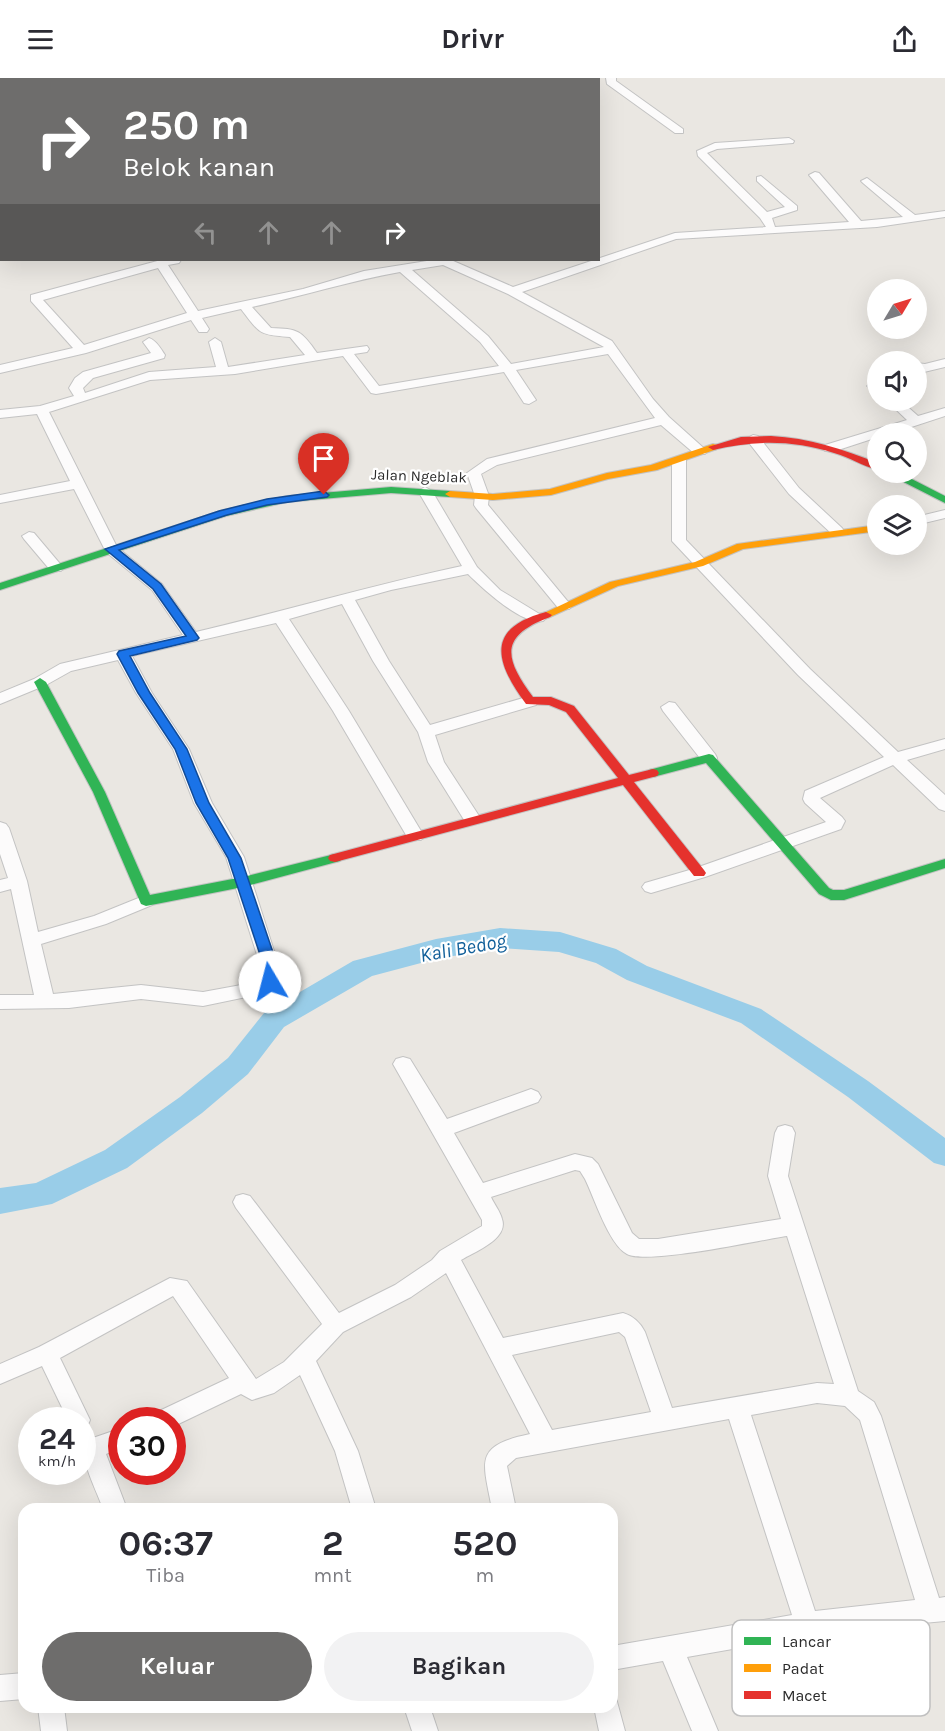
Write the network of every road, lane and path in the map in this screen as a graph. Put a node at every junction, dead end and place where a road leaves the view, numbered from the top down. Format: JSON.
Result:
{"nodes":[{"id":1,"x":611,"y":78,"type":"edge"},
{"id":2,"x":679,"y":131,"type":"dead end"},
{"id":3,"x":789,"y":141,"type":"dead end"},
{"id":4,"x":815,"y":176,"type":"dead end"},
{"id":5,"x":761,"y":179,"type":"dead end"},
{"id":6,"x":867,"y":181,"type":"dead end"},
{"id":7,"x":945,"y":214,"type":"edge"},
{"id":8,"x":765,"y":216,"type":"junction"},
{"id":9,"x":912,"y":218,"type":"junction"},
{"id":10,"x":858,"y":225,"type":"junction"},
{"id":11,"x":775,"y":231,"type":"junction"},
{"id":12,"x":170,"y":261,"type":"edge"},
{"id":13,"x":438,"y":261,"type":"edge"},
{"id":14,"x":445,"y":261,"type":"edge"},
{"id":15,"x":161,"y":263,"type":"junction"},
{"id":16,"x":402,"y":268,"type":"junction"},
{"id":17,"x":512,"y":291,"type":"junction"},
{"id":18,"x":244,"y":305,"type":"junction"},
{"id":19,"x":194,"y":315,"type":"junction"},
{"id":20,"x":203,"y":329,"type":"dead end"},
{"id":21,"x":145,"y":337,"type":"junction"},
{"id":22,"x":216,"y":342,"type":"dead end"},
{"id":23,"x":363,"y":349,"type":"dead end"},
{"id":24,"x":613,"y":349,"type":"junction"},
{"id":25,"x":82,"y":350,"type":"junction"},
{"id":26,"x":346,"y":352,"type":"junction"},
{"id":27,"x":314,"y":357,"type":"junction"},
{"id":28,"x":945,"y":363,"type":"edge"},
{"id":29,"x":927,"y":367,"type":"edge"},
{"id":30,"x":508,"y":368,"type":"junction"},
{"id":31,"x":0,"y":369,"type":"edge"},
{"id":32,"x":223,"y":369,"type":"junction"},
{"id":33,"x":81,"y":397,"type":"junction"},
{"id":34,"x":529,"y":400,"type":"dead end"},
{"id":35,"x":41,"y":410,"type":"junction"},
{"id":36,"x":905,"y":411,"type":"edge"},
{"id":37,"x":945,"y":412,"type":"edge"},
{"id":38,"x":0,"y":414,"type":"edge"},
{"id":39,"x":664,"y":420,"type":"junction"},
{"id":40,"x":916,"y":421,"type":"junction"},
{"id":41,"x":753,"y":438,"type":"junction"},
{"id":42,"x":830,"y":448,"type":"junction"},
{"id":43,"x":700,"y":451,"type":"junction"},
{"id":44,"x":679,"y":460,"type":"junction"},
{"id":45,"x":867,"y":463,"type":"edge"},
{"id":46,"x":911,"y":483,"type":"edge"},
{"id":47,"x":77,"y":484,"type":"junction"},
{"id":48,"x":425,"y":490,"type":"junction"},
{"id":49,"x":482,"y":496,"type":"junction"},
{"id":50,"x":0,"y":499,"type":"edge"},
{"id":51,"x":945,"y":500,"type":"edge"},
{"id":52,"x":945,"y":514,"type":"edge"},
{"id":53,"x":927,"y":518,"type":"edge"},
{"id":54,"x":867,"y":529,"type":"edge"},
{"id":55,"x":837,"y":531,"type":"junction"},
{"id":56,"x":28,"y":536,"type":"dead end"},
{"id":57,"x":111,"y":549,"type":"junction"},
{"id":58,"x":699,"y":564,"type":"junction"},
{"id":59,"x":56,"y":568,"type":"junction"},
{"id":60,"x":471,"y":569,"type":"junction"},
{"id":61,"x":0,"y":587,"type":"edge"},
{"id":62,"x":346,"y":598,"type":"junction"},
{"id":63,"x":564,"y":606,"type":"junction"},
{"id":64,"x":280,"y":617,"type":"junction"},
{"id":65,"x":538,"y":618,"type":"junction"},
{"id":66,"x":193,"y":638,"type":"junction"},
{"id":67,"x":123,"y":654,"type":"junction"},
{"id":68,"x":40,"y":682,"type":"junction"},
{"id":69,"x":0,"y":699,"type":"edge"},
{"id":70,"x":530,"y":701,"type":"junction"},
{"id":71,"x":669,"y":707,"type":"dead end"},
{"id":72,"x":426,"y":732,"type":"junction"},
{"id":73,"x":945,"y":744,"type":"edge"},
{"id":74,"x":709,"y":758,"type":"junction"},
{"id":75,"x":895,"y":758,"type":"junction"},
{"id":76,"x":625,"y":781,"type":"junction"},
{"id":77,"x":945,"y":805,"type":"edge"},
{"id":78,"x":472,"y":819,"type":"junction"},
{"id":79,"x":0,"y":828,"type":"edge"},
{"id":80,"x":415,"y":836,"type":"junction"},
{"id":81,"x":784,"y":843,"type":"junction"},
{"id":82,"x":945,"y":863,"type":"edge"},
{"id":83,"x":699,"y":873,"type":"junction"},
{"id":84,"x":18,"y":881,"type":"junction"},
{"id":85,"x":243,"y":882,"type":"junction"},
{"id":86,"x":0,"y":886,"type":"edge"},
{"id":87,"x":651,"y":886,"type":"dead end"},
{"id":88,"x":147,"y":901,"type":"junction"},
{"id":89,"x":33,"y":940,"type":"junction"},
{"id":90,"x":0,"y":1002,"type":"edge"},
{"id":91,"x":45,"y":1002,"type":"junction"},
{"id":92,"x":403,"y":1064,"type":"dead end"},
{"id":93,"x":531,"y":1097,"type":"dead end"},
{"id":94,"x":442,"y":1129,"type":"junction"},
{"id":95,"x":785,"y":1133,"type":"dead end"},
{"id":96,"x":478,"y":1193,"type":"junction"},
{"id":97,"x":243,"y":1202,"type":"dead end"},
{"id":98,"x":794,"y":1226,"type":"junction"},
{"id":99,"x":448,"y":1257,"type":"junction"},
{"id":100,"x":335,"y":1325,"type":"junction"},
{"id":101,"x":497,"y":1349,"type":"junction"},
{"id":102,"x":47,"y":1354,"type":"junction"},
{"id":103,"x":303,"y":1359,"type":"junction"},
{"id":104,"x":0,"y":1374,"type":"edge"},
{"id":105,"x":244,"y":1382,"type":"junction"},
{"id":106,"x":849,"y":1397,"type":"junction"},
{"id":107,"x":73,"y":1407,"type":"edge"},
{"id":108,"x":737,"y":1407,"type":"junction"},
{"id":109,"x":186,"y":1409,"type":"edge"},
{"id":110,"x":665,"y":1420,"type":"junction"},
{"id":111,"x":546,"y":1441,"type":"junction"},
{"id":112,"x":96,"y":1461,"type":"edge"},
{"id":113,"x":113,"y":1503,"type":"edge"},
{"id":114,"x":363,"y":1503,"type":"edge"},
{"id":115,"x":503,"y":1503,"type":"edge"},
{"id":116,"x":937,"y":1610,"type":"edge"},
{"id":117,"x":806,"y":1620,"type":"edge"},
{"id":118,"x":844,"y":1620,"type":"edge"},
{"id":119,"x":732,"y":1637,"type":"edge"},
{"id":120,"x":670,"y":1648,"type":"junction"},
{"id":121,"x":618,"y":1657,"type":"edge"},
{"id":122,"x":18,"y":1686,"type":"edge"},
{"id":123,"x":0,"y":1688,"type":"edge"},
{"id":124,"x":52,"y":1713,"type":"edge"},
{"id":125,"x":419,"y":1713,"type":"edge"},
{"id":126,"x":608,"y":1713,"type":"edge"},
{"id":127,"x":54,"y":1731,"type":"edge"},
{"id":128,"x":425,"y":1731,"type":"edge"},
{"id":129,"x":612,"y":1731,"type":"edge"},
{"id":130,"x":705,"y":1731,"type":"edge"}],
"edges":[{"from":1,"to":2,"type":"street"},
{"from":3,"to":8,"type":"street"},
{"from":4,"to":10,"type":"street"},
{"from":5,"to":8,"type":"street"},
{"from":6,"to":9,"type":"street"},
{"from":7,"to":9,"type":"street"},
{"from":8,"to":11,"type":"street"},
{"from":9,"to":10,"type":"street"},
{"from":10,"to":11,"type":"street"},
{"from":11,"to":17,"type":"street"},
{"from":12,"to":15,"type":"street"},
{"from":13,"to":16,"type":"street"},
{"from":14,"to":17,"type":"street"},
{"from":15,"to":19,"type":"street"},
{"from":15,"to":25,"type":"street"},
{"from":16,"to":18,"type":"street"},
{"from":16,"to":30,"type":"street"},
{"from":17,"to":24,"type":"street"},
{"from":18,"to":19,"type":"street"},
{"from":18,"to":27,"type":"street"},
{"from":19,"to":20,"type":"street"},
{"from":19,"to":21,"type":"street"},
{"from":21,"to":25,"type":"street"},
{"from":21,"to":33,"type":"street"},
{"from":22,"to":32,"type":"street"},
{"from":23,"to":26,"type":"street"},
{"from":24,"to":30,"type":"street"},
{"from":24,"to":39,"type":"street"},
{"from":25,"to":31,"type":"street"},
{"from":26,"to":27,"type":"street"},
{"from":26,"to":30,"type":"street"},
{"from":27,"to":32,"type":"street"},
{"from":28,"to":29,"type":"street"},
{"from":30,"to":34,"type":"street"},
{"from":32,"to":33,"type":"street"},
{"from":33,"to":35,"type":"street"},
{"from":35,"to":38,"type":"street"},
{"from":35,"to":47,"type":"street"},
{"from":36,"to":40,"type":"street"},
{"from":37,"to":40,"type":"street"},
{"from":39,"to":43,"type":"street"},
{"from":39,"to":49,"type":"street"},
{"from":40,"to":42,"type":"street"},
{"from":41,"to":42,"type":"street","name":"Jalan Ngeblak"},
{"from":41,"to":43,"type":"street","name":"Jalan Ngeblak"},
{"from":41,"to":55,"type":"street"},
{"from":42,"to":45,"type":"street","name":"Jalan Ngeblak"},
{"from":43,"to":44,"type":"street","name":"Jalan Ngeblak"},
{"from":44,"to":49,"type":"street","name":"Jalan Ngeblak"},
{"from":44,"to":58,"type":"street"},
{"from":46,"to":51,"type":"street"},
{"from":47,"to":50,"type":"street"},
{"from":47,"to":57,"type":"street"},
{"from":48,"to":49,"type":"street","name":"Jalan Ngeblak"},
{"from":48,"to":57,"type":"street","name":"Jalan Ngeblak"},
{"from":48,"to":60,"type":"street"},
{"from":49,"to":63,"type":"street"},
{"from":52,"to":53,"type":"street"},
{"from":54,"to":55,"type":"street"},
{"from":55,"to":58,"type":"street"},
{"from":56,"to":59,"type":"street"},
{"from":57,"to":59,"type":"street","name":"Jalan Ngeblak"},
{"from":57,"to":66,"type":"street"},
{"from":58,"to":63,"type":"street"},
{"from":58,"to":75,"type":"street"},
{"from":59,"to":61,"type":"street","name":"Jalan Ngeblak"},
{"from":60,"to":62,"type":"street"},
{"from":60,"to":65,"type":"street"},
{"from":62,"to":64,"type":"street"},
{"from":62,"to":72,"type":"street"},
{"from":63,"to":65,"type":"street"},
{"from":64,"to":66,"type":"street"},
{"from":64,"to":80,"type":"street"},
{"from":65,"to":70,"type":"street"},
{"from":66,"to":67,"type":"street"},
{"from":67,"to":68,"type":"street"},
{"from":67,"to":85,"type":"street"},
{"from":68,"to":69,"type":"street"},
{"from":68,"to":88,"type":"street"},
{"from":70,"to":72,"type":"street"},
{"from":70,"to":76,"type":"street"},
{"from":71,"to":74,"type":"street"},
{"from":72,"to":78,"type":"street"},
{"from":73,"to":75,"type":"street"},
{"from":74,"to":76,"type":"street"},
{"from":74,"to":81,"type":"street"},
{"from":75,"to":77,"type":"street"},
{"from":75,"to":81,"type":"street"},
{"from":76,"to":78,"type":"street"},
{"from":76,"to":83,"type":"street"},
{"from":78,"to":80,"type":"street"},
{"from":79,"to":84,"type":"street"},
{"from":80,"to":85,"type":"street"},
{"from":81,"to":82,"type":"street"},
{"from":81,"to":83,"type":"street"},
{"from":83,"to":87,"type":"street"},
{"from":84,"to":86,"type":"street"},
{"from":84,"to":89,"type":"street"},
{"from":85,"to":88,"type":"street"},
{"from":85,"to":91,"type":"street"},
{"from":88,"to":89,"type":"street"},
{"from":89,"to":91,"type":"street"},
{"from":90,"to":91,"type":"street"},
{"from":92,"to":94,"type":"street"},
{"from":93,"to":94,"type":"street"},
{"from":94,"to":96,"type":"street"},
{"from":95,"to":98,"type":"street"},
{"from":96,"to":98,"type":"street"},
{"from":96,"to":99,"type":"street"},
{"from":97,"to":100,"type":"street"},
{"from":98,"to":106,"type":"street"},
{"from":99,"to":100,"type":"street"},
{"from":99,"to":101,"type":"street"},
{"from":100,"to":103,"type":"street"},
{"from":101,"to":110,"type":"street"},
{"from":101,"to":111,"type":"street"},
{"from":102,"to":104,"type":"street"},
{"from":102,"to":105,"type":"street"},
{"from":102,"to":107,"type":"street"},
{"from":103,"to":105,"type":"street"},
{"from":103,"to":114,"type":"street"},
{"from":105,"to":109,"type":"street"},
{"from":106,"to":108,"type":"street"},
{"from":106,"to":116,"type":"street"},
{"from":108,"to":110,"type":"street"},
{"from":108,"to":117,"type":"street"},
{"from":110,"to":111,"type":"street"},
{"from":111,"to":115,"type":"street"},
{"from":112,"to":113,"type":"street"},
{"from":116,"to":118,"type":"street"},
{"from":119,"to":120,"type":"street"},
{"from":120,"to":121,"type":"street"},
{"from":120,"to":130,"type":"street"},
{"from":122,"to":123,"type":"street"},
{"from":124,"to":127,"type":"street"},
{"from":125,"to":128,"type":"street"},
{"from":126,"to":129,"type":"street"}]}
